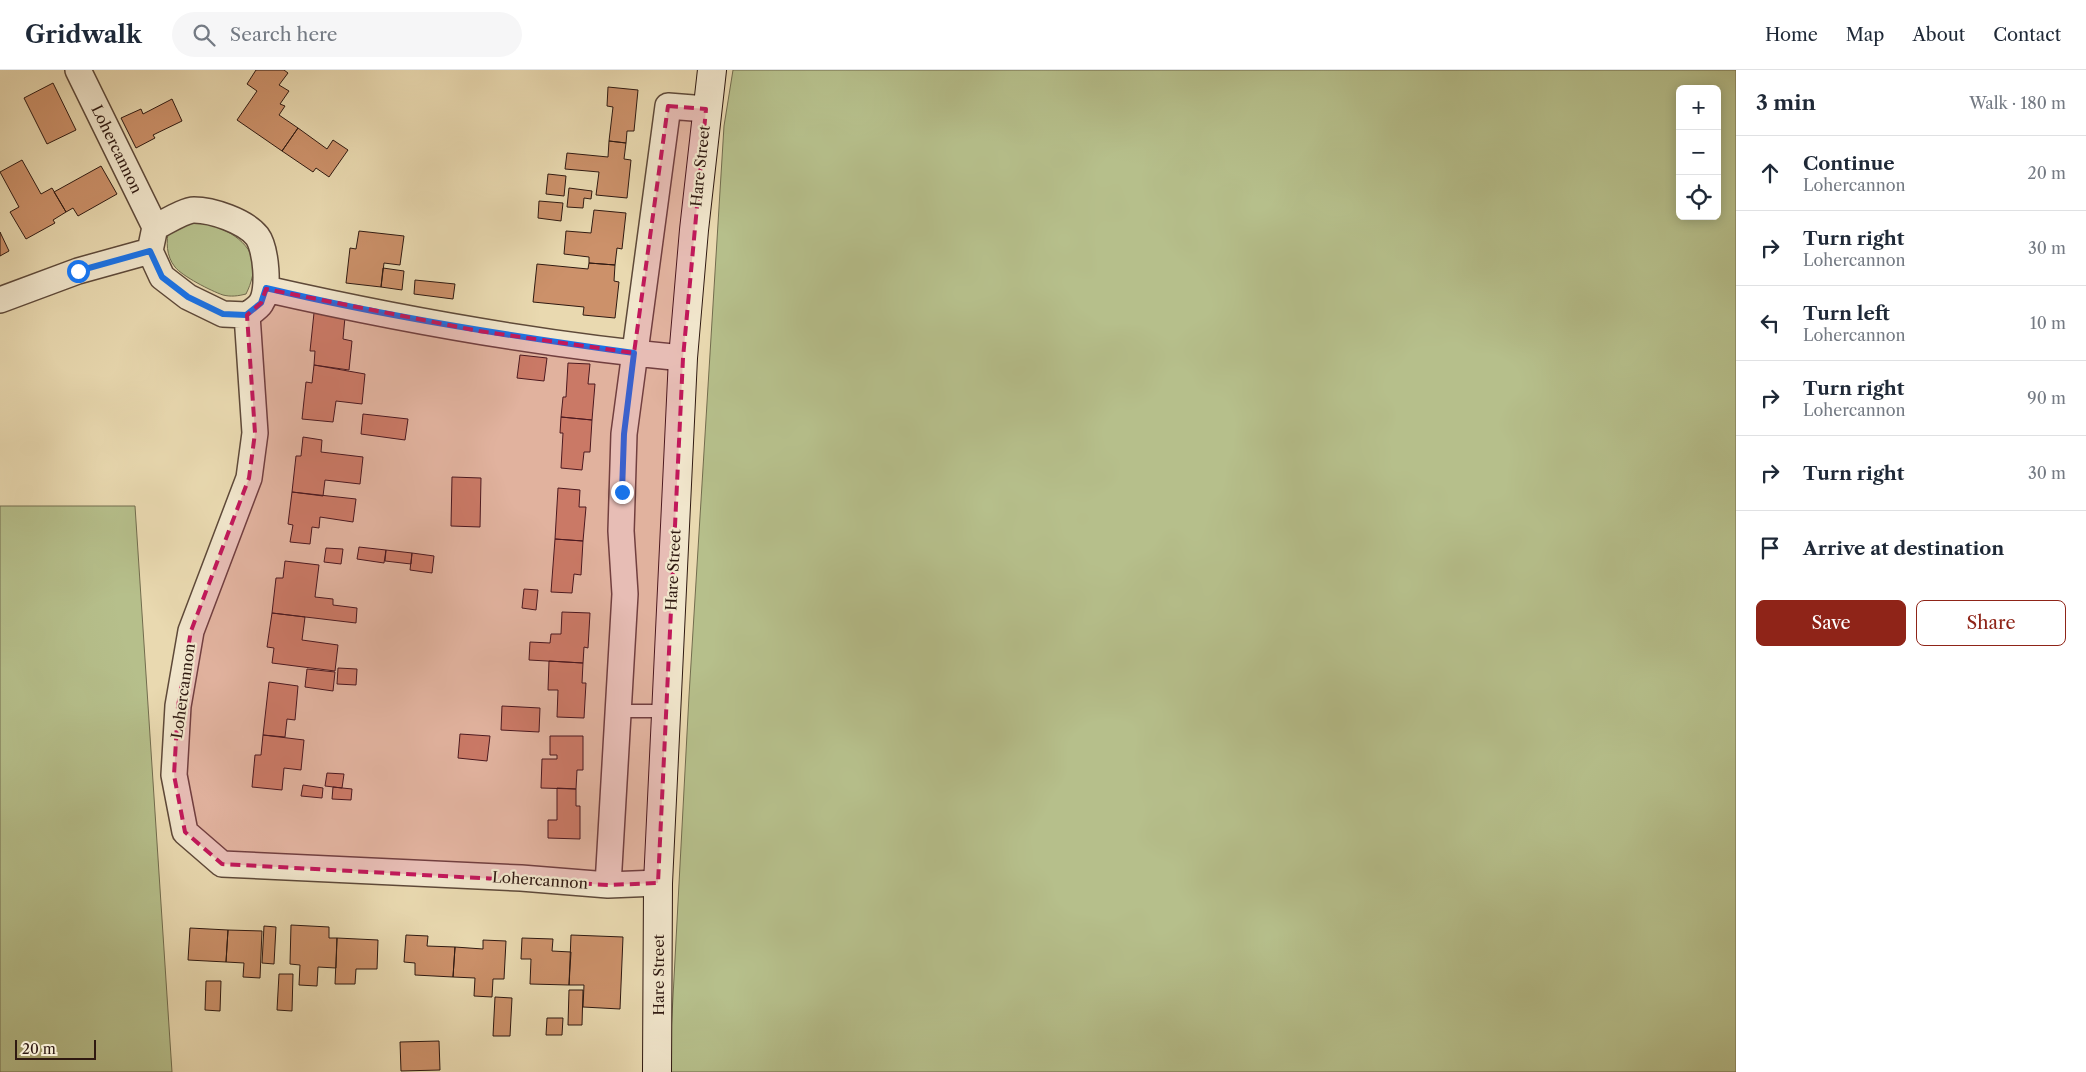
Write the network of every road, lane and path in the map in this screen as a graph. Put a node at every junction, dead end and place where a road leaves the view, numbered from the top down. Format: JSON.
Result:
{"nodes":[{"id":1,"x":78,"y":70,"type":"edge"},
{"id":2,"x":712,"y":70,"type":"edge"},
{"id":3,"x":706,"y":109,"type":"junction"},
{"id":4,"x":153,"y":239,"type":"junction"},
{"id":5,"x":266,"y":288,"type":"junction"},
{"id":6,"x":0,"y":300,"type":"edge"},
{"id":7,"x":246,"y":315,"type":"junction"},
{"id":8,"x":634,"y":353,"type":"junction"},
{"id":9,"x":683,"y":358,"type":"junction"},
{"id":10,"x":618,"y":711,"type":"junction"},
{"id":11,"x":666,"y":711,"type":"junction"},
{"id":12,"x":658,"y":883,"type":"junction"},
{"id":13,"x":608,"y":885,"type":"junction"},
{"id":14,"x":657,"y":1072,"type":"edge"}],
"edges":[{"from":1,"to":4,"type":"street","name":"Lohercannon"},
{"from":2,"to":3,"type":"street","name":"Hare Street"},
{"from":3,"to":8,"type":"street"},
{"from":3,"to":9,"type":"street","name":"Hare Street"},
{"from":4,"to":5,"type":"street"},
{"from":4,"to":6,"type":"street"},
{"from":4,"to":7,"type":"street","name":"Lohercannon"},
{"from":5,"to":7,"type":"street"},
{"from":5,"to":8,"type":"street"},
{"from":7,"to":13,"type":"street","name":"Lohercannon"},
{"from":8,"to":9,"type":"street"},
{"from":8,"to":10,"type":"street"},
{"from":9,"to":11,"type":"street","name":"Hare Street"},
{"from":10,"to":11,"type":"lane"},
{"from":10,"to":13,"type":"street"},
{"from":11,"to":12,"type":"street","name":"Hare Street"},
{"from":12,"to":13,"type":"street","name":"Lohercannon"},
{"from":12,"to":14,"type":"street","name":"Hare Street"}]}
